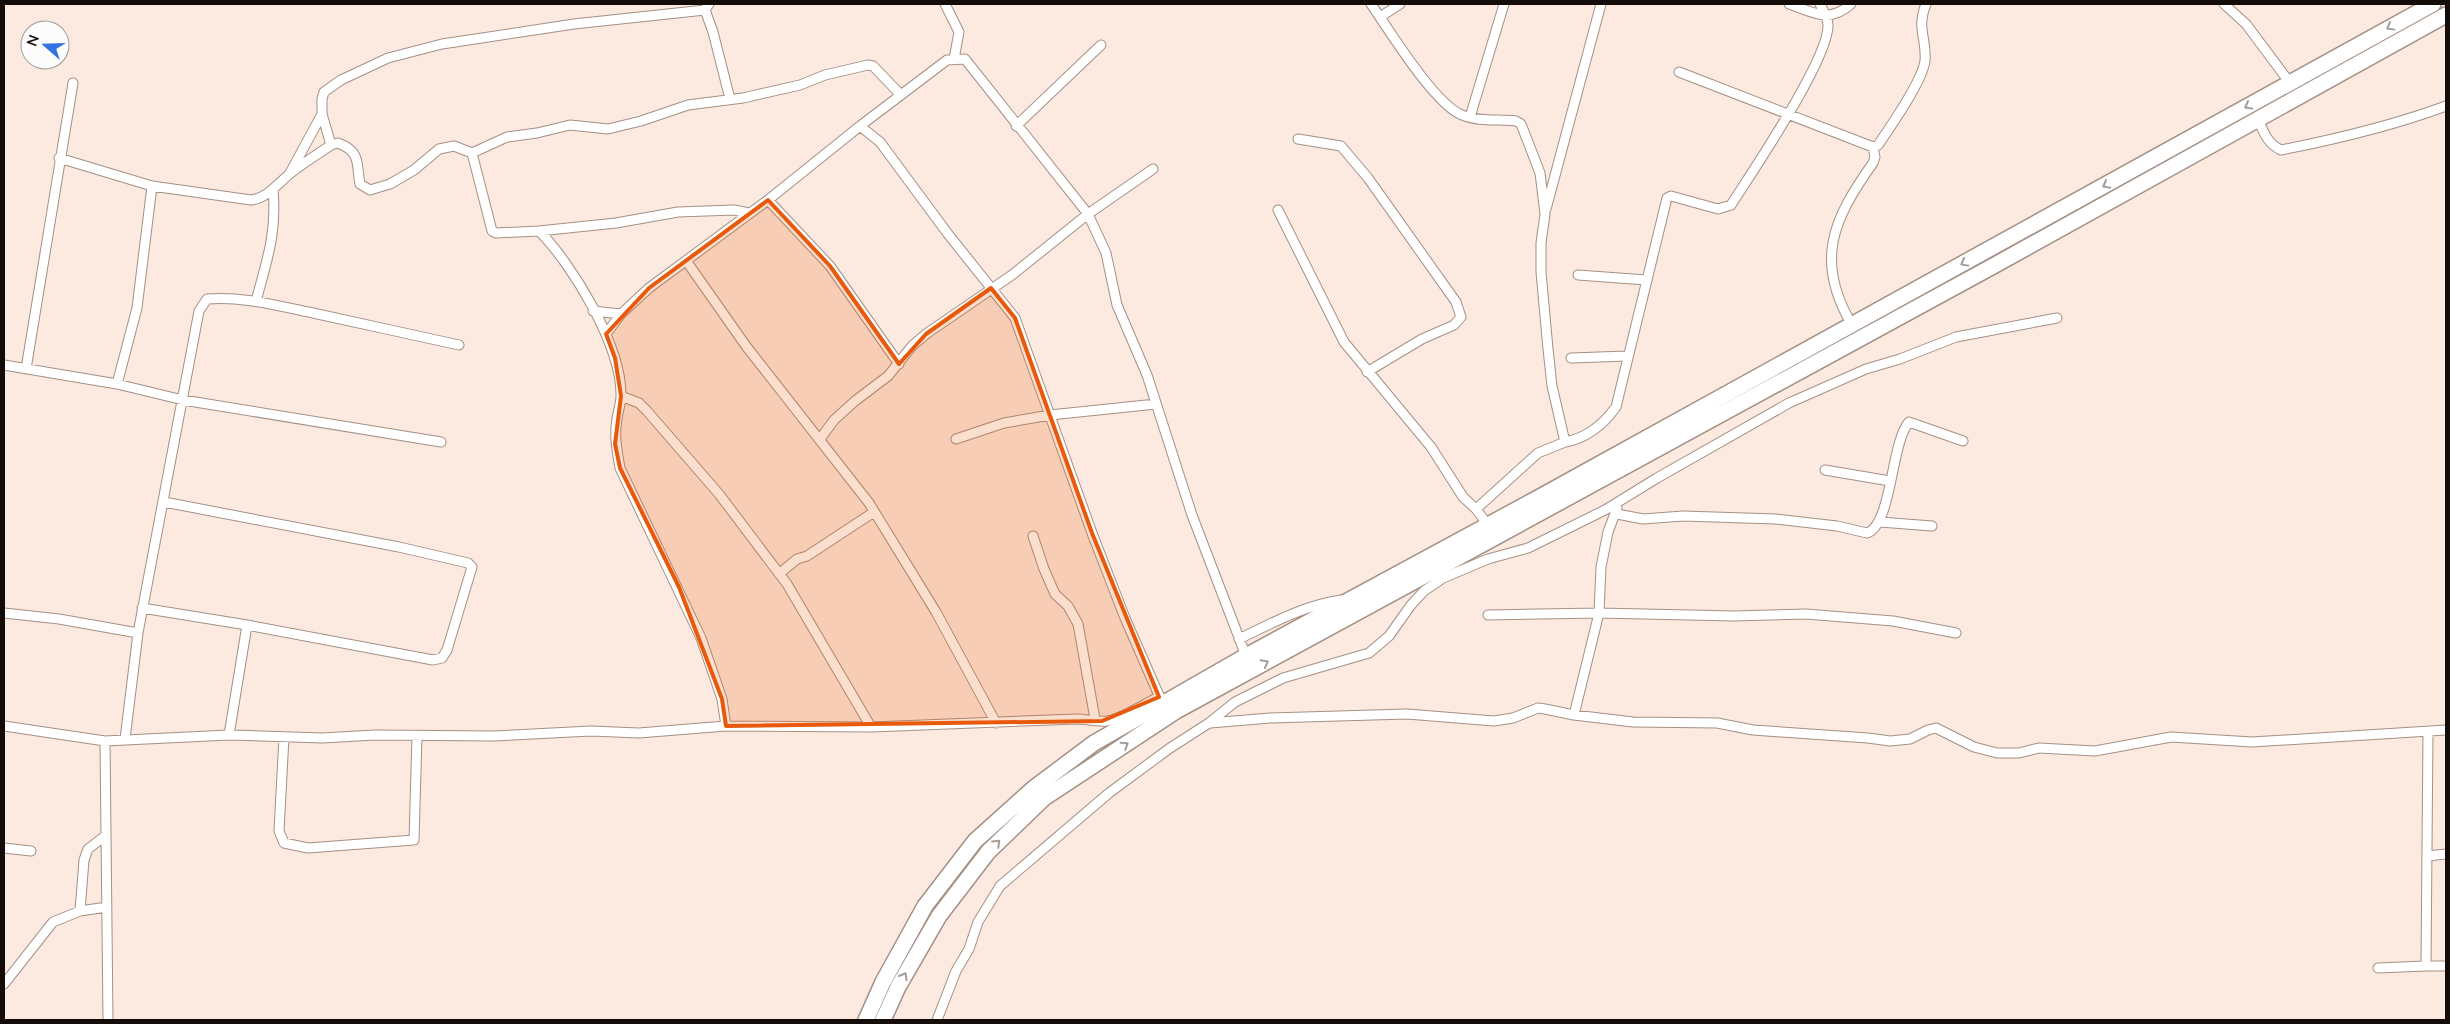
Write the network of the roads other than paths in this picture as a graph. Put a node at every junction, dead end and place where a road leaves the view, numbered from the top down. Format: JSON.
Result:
{"nodes":[{"id":1,"x":945,"y":4,"type":"edge"},
{"id":2,"x":1371,"y":4,"type":"edge"},
{"id":3,"x":1400,"y":4,"type":"edge"},
{"id":4,"x":1504,"y":4,"type":"edge"},
{"id":5,"x":1601,"y":4,"type":"edge"},
{"id":6,"x":1789,"y":4,"type":"edge"},
{"id":7,"x":1820,"y":4,"type":"edge"},
{"id":8,"x":1851,"y":4,"type":"edge"},
{"id":9,"x":1926,"y":4,"type":"edge"},
{"id":10,"x":2224,"y":4,"type":"edge"},
{"id":11,"x":2433,"y":4,"type":"edge"},
{"id":12,"x":707,"y":7,"type":"edge"},
{"id":13,"x":2446,"y":15,"type":"edge"},
{"id":14,"x":1825,"y":16,"type":"junction"},
{"id":15,"x":1380,"y":17,"type":"junction"},
{"id":16,"x":1101,"y":45,"type":"dead end"},
{"id":17,"x":954,"y":59,"type":"junction"},
{"id":18,"x":1679,"y":72,"type":"dead end"},
{"id":19,"x":73,"y":83,"type":"dead end"},
{"id":20,"x":2290,"y":83,"type":"junction"},
{"id":21,"x":901,"y":95,"type":"junction"},
{"id":22,"x":730,"y":99,"type":"junction"},
{"id":23,"x":2446,"y":106,"type":"edge"},
{"id":24,"x":322,"y":114,"type":"junction"},
{"id":25,"x":1788,"y":114,"type":"junction"},
{"id":26,"x":1470,"y":117,"type":"junction"},
{"id":27,"x":2258,"y":119,"type":"junction"},
{"id":28,"x":860,"y":126,"type":"junction"},
{"id":29,"x":1016,"y":126,"type":"junction"},
{"id":30,"x":326,"y":131,"type":"junction"},
{"id":31,"x":1298,"y":139,"type":"dead end"},
{"id":32,"x":305,"y":143,"type":"junction"},
{"id":33,"x":331,"y":145,"type":"junction"},
{"id":34,"x":1874,"y":147,"type":"junction"},
{"id":35,"x":472,"y":153,"type":"junction"},
{"id":36,"x":59,"y":158,"type":"junction"},
{"id":37,"x":1153,"y":169,"type":"dead end"},
{"id":38,"x":290,"y":173,"type":"junction"},
{"id":39,"x":1540,"y":173,"type":"junction"},
{"id":40,"x":1555,"y":176,"type":"junction"},
{"id":41,"x":152,"y":186,"type":"junction"},
{"id":42,"x":273,"y":189,"type":"junction"},
{"id":43,"x":768,"y":200,"type":"junction"},
{"id":44,"x":1278,"y":210,"type":"dead end"},
{"id":45,"x":749,"y":213,"type":"junction"},
{"id":46,"x":1088,"y":214,"type":"junction"},
{"id":47,"x":1545,"y":214,"type":"junction"},
{"id":48,"x":539,"y":231,"type":"junction"},
{"id":49,"x":687,"y":262,"type":"junction"},
{"id":50,"x":1578,"y":275,"type":"dead end"},
{"id":51,"x":1646,"y":280,"type":"junction"},
{"id":52,"x":991,"y":288,"type":"junction"},
{"id":53,"x":256,"y":301,"type":"junction"},
{"id":54,"x":593,"y":311,"type":"junction"},
{"id":55,"x":621,"y":314,"type":"junction"},
{"id":56,"x":2057,"y":318,"type":"dead end"},
{"id":57,"x":1852,"y":325,"type":"junction"},
{"id":58,"x":606,"y":334,"type":"junction"},
{"id":59,"x":459,"y":345,"type":"dead end"},
{"id":60,"x":1627,"y":356,"type":"junction"},
{"id":61,"x":1571,"y":358,"type":"dead end"},
{"id":62,"x":899,"y":364,"type":"junction"},
{"id":63,"x":4,"y":365,"type":"edge"},
{"id":64,"x":26,"y":369,"type":"junction"},
{"id":65,"x":1367,"y":372,"type":"junction"},
{"id":66,"x":117,"y":384,"type":"junction"},
{"id":67,"x":621,"y":396,"type":"junction"},
{"id":68,"x":183,"y":400,"type":"junction"},
{"id":69,"x":1156,"y":404,"type":"junction"},
{"id":70,"x":1050,"y":415,"type":"junction"},
{"id":71,"x":820,"y":439,"type":"junction"},
{"id":72,"x":956,"y":439,"type":"dead end"},
{"id":73,"x":1963,"y":441,"type":"dead end"},
{"id":74,"x":441,"y":442,"type":"dead end"},
{"id":75,"x":1565,"y":442,"type":"junction"},
{"id":76,"x":1825,"y":470,"type":"dead end"},
{"id":77,"x":1890,"y":481,"type":"junction"},
{"id":78,"x":164,"y":502,"type":"junction"},
{"id":79,"x":1618,"y":502,"type":"junction"},
{"id":80,"x":1476,"y":509,"type":"junction"},
{"id":81,"x":874,"y":512,"type":"junction"},
{"id":82,"x":1617,"y":514,"type":"junction"},
{"id":83,"x":1880,"y":522,"type":"junction"},
{"id":84,"x":1932,"y":526,"type":"dead end"},
{"id":85,"x":1492,"y":532,"type":"junction"},
{"id":86,"x":1033,"y":536,"type":"dead end"},
{"id":87,"x":1507,"y":552,"type":"junction"},
{"id":88,"x":779,"y":574,"type":"junction"},
{"id":89,"x":1352,"y":599,"type":"junction"},
{"id":90,"x":142,"y":608,"type":"junction"},
{"id":91,"x":4,"y":613,"type":"edge"},
{"id":92,"x":1599,"y":613,"type":"junction"},
{"id":93,"x":1488,"y":615,"type":"dead end"},
{"id":94,"x":247,"y":625,"type":"junction"},
{"id":95,"x":138,"y":633,"type":"junction"},
{"id":96,"x":1956,"y":634,"type":"dead end"},
{"id":97,"x":1239,"y":638,"type":"junction"},
{"id":98,"x":1246,"y":656,"type":"junction"},
{"id":99,"x":1161,"y":700,"type":"junction"},
{"id":100,"x":1574,"y":715,"type":"junction"},
{"id":101,"x":1095,"y":719,"type":"junction"},
{"id":102,"x":1210,"y":723,"type":"junction"},
{"id":103,"x":996,"y":724,"type":"junction"},
{"id":104,"x":4,"y":726,"type":"edge"},
{"id":105,"x":726,"y":726,"type":"junction"},
{"id":106,"x":871,"y":727,"type":"junction"},
{"id":107,"x":2446,"y":730,"type":"edge"},
{"id":108,"x":2428,"y":732,"type":"junction"},
{"id":109,"x":229,"y":736,"type":"junction"},
{"id":110,"x":417,"y":736,"type":"junction"},
{"id":111,"x":284,"y":737,"type":"junction"},
{"id":112,"x":125,"y":739,"type":"junction"},
{"id":113,"x":105,"y":740,"type":"junction"},
{"id":114,"x":105,"y":836,"type":"junction"},
{"id":115,"x":4,"y":848,"type":"edge"},
{"id":116,"x":31,"y":851,"type":"dead end"},
{"id":117,"x":2446,"y":854,"type":"edge"},
{"id":118,"x":2427,"y":856,"type":"junction"},
{"id":119,"x":107,"y":907,"type":"junction"},
{"id":120,"x":80,"y":911,"type":"junction"},
{"id":121,"x":2426,"y":966,"type":"junction"},
{"id":122,"x":2446,"y":966,"type":"edge"},
{"id":123,"x":2378,"y":968,"type":"dead end"},
{"id":124,"x":4,"y":984,"type":"edge"},
{"id":125,"x":108,"y":1020,"type":"edge"},
{"id":126,"x":866,"y":1020,"type":"edge"},
{"id":127,"x":883,"y":1020,"type":"edge"},
{"id":128,"x":937,"y":1020,"type":"edge"}],
"edges":[{"from":1,"to":17,"type":"street"},
{"from":2,"to":15,"type":"street"},
{"from":3,"to":15,"type":"street"},
{"from":4,"to":26,"type":"street"},
{"from":5,"to":40,"type":"street"},
{"from":6,"to":14,"type":"street"},
{"from":7,"to":14,"type":"street"},
{"from":8,"to":14,"type":"street"},
{"from":9,"to":34,"type":"street"},
{"from":10,"to":20,"type":"street"},
{"from":11,"to":20,"type":"highway","one_way":true},
{"from":12,"to":22,"type":"street"},
{"from":12,"to":24,"type":"street"},
{"from":13,"to":27,"type":"highway"},
{"from":14,"to":25,"type":"street"},
{"from":15,"to":26,"type":"street"},
{"from":16,"to":29,"type":"street"},
{"from":17,"to":21,"type":"street"},
{"from":17,"to":29,"type":"street"},
{"from":18,"to":25,"type":"street"},
{"from":19,"to":36,"type":"street"},
{"from":20,"to":57,"type":"highway","one_way":true},
{"from":21,"to":22,"type":"street"},
{"from":21,"to":28,"type":"street"},
{"from":22,"to":35,"type":"street"},
{"from":23,"to":27,"type":"street"},
{"from":24,"to":30,"type":"street"},
{"from":24,"to":32,"type":"street"},
{"from":25,"to":34,"type":"street"},
{"from":25,"to":51,"type":"street"},
{"from":26,"to":39,"type":"street"},
{"from":27,"to":85,"type":"highway"},
{"from":28,"to":43,"type":"street"},
{"from":28,"to":52,"type":"street"},
{"from":29,"to":46,"type":"street"},
{"from":30,"to":32,"type":"street"},
{"from":30,"to":33,"type":"street"},
{"from":31,"to":65,"type":"street"},
{"from":32,"to":38,"type":"street"},
{"from":33,"to":35,"type":"street"},
{"from":33,"to":38,"type":"street"},
{"from":34,"to":57,"type":"street"},
{"from":35,"to":48,"type":"street"},
{"from":36,"to":41,"type":"street"},
{"from":36,"to":64,"type":"street"},
{"from":37,"to":46,"type":"street"},
{"from":38,"to":42,"type":"street"},
{"from":39,"to":40,"type":"street"},
{"from":39,"to":47,"type":"street"},
{"from":40,"to":47,"type":"street"},
{"from":41,"to":42,"type":"street"},
{"from":41,"to":66,"type":"street"},
{"from":42,"to":53,"type":"street"},
{"from":43,"to":45,"type":"street"},
{"from":43,"to":62,"type":"street"},
{"from":44,"to":65,"type":"street"},
{"from":45,"to":48,"type":"street"},
{"from":45,"to":49,"type":"street"},
{"from":46,"to":52,"type":"street"},
{"from":46,"to":69,"type":"street"},
{"from":47,"to":75,"type":"street"},
{"from":48,"to":54,"type":"street"},
{"from":49,"to":55,"type":"street"},
{"from":49,"to":71,"type":"street"},
{"from":50,"to":51,"type":"street"},
{"from":51,"to":60,"type":"street"},
{"from":52,"to":62,"type":"street"},
{"from":52,"to":70,"type":"street"},
{"from":53,"to":59,"type":"street"},
{"from":53,"to":68,"type":"street"},
{"from":54,"to":55,"type":"street"},
{"from":54,"to":58,"type":"street"},
{"from":55,"to":58,"type":"street"},
{"from":56,"to":79,"type":"street"},
{"from":57,"to":85,"type":"highway"},
{"from":58,"to":67,"type":"street"},
{"from":60,"to":61,"type":"street"},
{"from":60,"to":75,"type":"street"},
{"from":62,"to":71,"type":"street"},
{"from":63,"to":64,"type":"street"},
{"from":64,"to":66,"type":"street"},
{"from":65,"to":80,"type":"street"},
{"from":66,"to":68,"type":"street"},
{"from":67,"to":88,"type":"street"},
{"from":67,"to":105,"type":"street"},
{"from":68,"to":74,"type":"street"},
{"from":68,"to":78,"type":"street"},
{"from":69,"to":70,"type":"street"},
{"from":69,"to":97,"type":"street"},
{"from":70,"to":72,"type":"street"},
{"from":70,"to":99,"type":"street"},
{"from":71,"to":81,"type":"street"},
{"from":73,"to":77,"type":"street"},
{"from":75,"to":80,"type":"street"},
{"from":76,"to":77,"type":"street"},
{"from":77,"to":83,"type":"street"},
{"from":78,"to":90,"type":"street"},
{"from":78,"to":94,"type":"street"},
{"from":79,"to":82,"type":"street"},
{"from":79,"to":87,"type":"street"},
{"from":80,"to":85,"type":"street"},
{"from":81,"to":88,"type":"street"},
{"from":81,"to":103,"type":"street"},
{"from":82,"to":83,"type":"street"},
{"from":82,"to":92,"type":"street"},
{"from":83,"to":84,"type":"street"},
{"from":85,"to":87,"type":"street"},
{"from":85,"to":89,"type":"highway"},
{"from":127,"to":85,"type":"highway","one_way":true},
{"from":86,"to":101,"type":"street"},
{"from":87,"to":102,"type":"street"},
{"from":88,"to":106,"type":"street"},
{"from":89,"to":97,"type":"street"},
{"from":89,"to":98,"type":"highway"},
{"from":90,"to":94,"type":"street"},
{"from":90,"to":95,"type":"street"},
{"from":91,"to":95,"type":"street"},
{"from":92,"to":93,"type":"street"},
{"from":92,"to":96,"type":"street"},
{"from":92,"to":100,"type":"street"},
{"from":94,"to":109,"type":"street"},
{"from":95,"to":112,"type":"street"},
{"from":97,"to":98,"type":"street"},
{"from":98,"to":99,"type":"highway"},
{"from":99,"to":101,"type":"street"},
{"from":99,"to":126,"type":"highway"},
{"from":100,"to":102,"type":"street"},
{"from":100,"to":108,"type":"street"},
{"from":101,"to":103,"type":"street"},
{"from":102,"to":128,"type":"street"},
{"from":103,"to":106,"type":"street"},
{"from":104,"to":113,"type":"street"},
{"from":105,"to":106,"type":"street"},
{"from":105,"to":110,"type":"street"},
{"from":107,"to":108,"type":"street"},
{"from":108,"to":118,"type":"street"},
{"from":109,"to":111,"type":"street"},
{"from":109,"to":112,"type":"street"},
{"from":110,"to":111,"type":"street"},
{"from":110,"to":111,"type":"street"},
{"from":112,"to":113,"type":"street"},
{"from":113,"to":114,"type":"street"},
{"from":114,"to":119,"type":"street"},
{"from":114,"to":120,"type":"street"},
{"from":115,"to":116,"type":"street"},
{"from":117,"to":118,"type":"street"},
{"from":118,"to":121,"type":"street"},
{"from":119,"to":120,"type":"street"},
{"from":119,"to":125,"type":"street"},
{"from":120,"to":124,"type":"street"},
{"from":121,"to":122,"type":"street"},
{"from":121,"to":123,"type":"street"}]}
